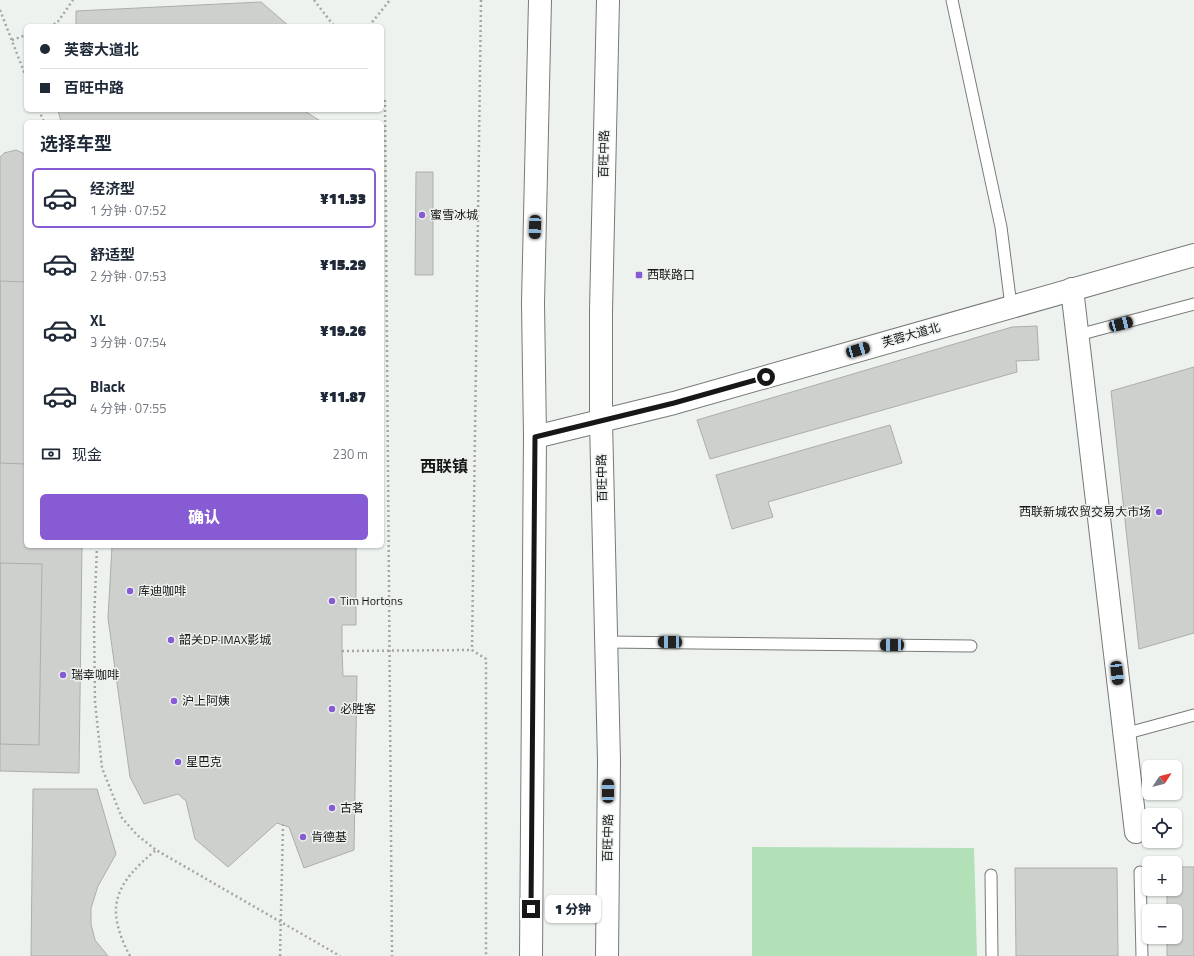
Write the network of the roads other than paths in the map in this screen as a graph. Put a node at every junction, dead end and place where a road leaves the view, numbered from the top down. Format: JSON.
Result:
{"nodes":[{"id":1,"x":540,"y":0,"type":"edge"},
{"id":2,"x":608,"y":0,"type":"edge"},
{"id":3,"x":952,"y":0,"type":"edge"},
{"id":4,"x":1194,"y":255,"type":"edge"},
{"id":5,"x":1072,"y":289,"type":"junction"},
{"id":6,"x":1194,"y":304,"type":"edge"},
{"id":7,"x":1011,"y":306,"type":"junction"},
{"id":8,"x":1078,"y":336,"type":"junction"},
{"id":9,"x":601,"y":421,"type":"junction"},
{"id":10,"x":535,"y":437,"type":"junction"},
{"id":11,"x":606,"y":642,"type":"junction"},
{"id":12,"x":971,"y":646,"type":"dead end"},
{"id":13,"x":1194,"y":715,"type":"edge"},
{"id":14,"x":1124,"y":734,"type":"junction"},
{"id":15,"x":1136,"y":832,"type":"dead end"},
{"id":16,"x":1140,"y":872,"type":"dead end"},
{"id":17,"x":991,"y":875,"type":"dead end"},
{"id":18,"x":531,"y":956,"type":"edge"},
{"id":19,"x":607,"y":956,"type":"edge"},
{"id":20,"x":992,"y":956,"type":"edge"},
{"id":21,"x":1142,"y":956,"type":"edge"}],
"edges":[{"from":1,"to":10,"type":"main road"},
{"from":2,"to":9,"type":"main road","name":"百旺中路"},
{"from":3,"to":7,"type":"lane"},
{"from":4,"to":5,"type":"main road","name":"芙蓉大道北"},
{"from":5,"to":7,"type":"main road","name":"芙蓉大道北"},
{"from":5,"to":8,"type":"main road"},
{"from":6,"to":8,"type":"lane"},
{"from":7,"to":9,"type":"main road","name":"芙蓉大道北"},
{"from":8,"to":14,"type":"main road"},
{"from":9,"to":10,"type":"main road","name":"芙蓉大道北"},
{"from":9,"to":11,"type":"main road","name":"百旺中路"},
{"from":10,"to":18,"type":"main road"},
{"from":11,"to":12,"type":"lane"},
{"from":11,"to":19,"type":"main road","name":"百旺中路"},
{"from":13,"to":14,"type":"lane"},
{"from":14,"to":15,"type":"main road"},
{"from":16,"to":21,"type":"lane"},
{"from":17,"to":20,"type":"lane"}]}
